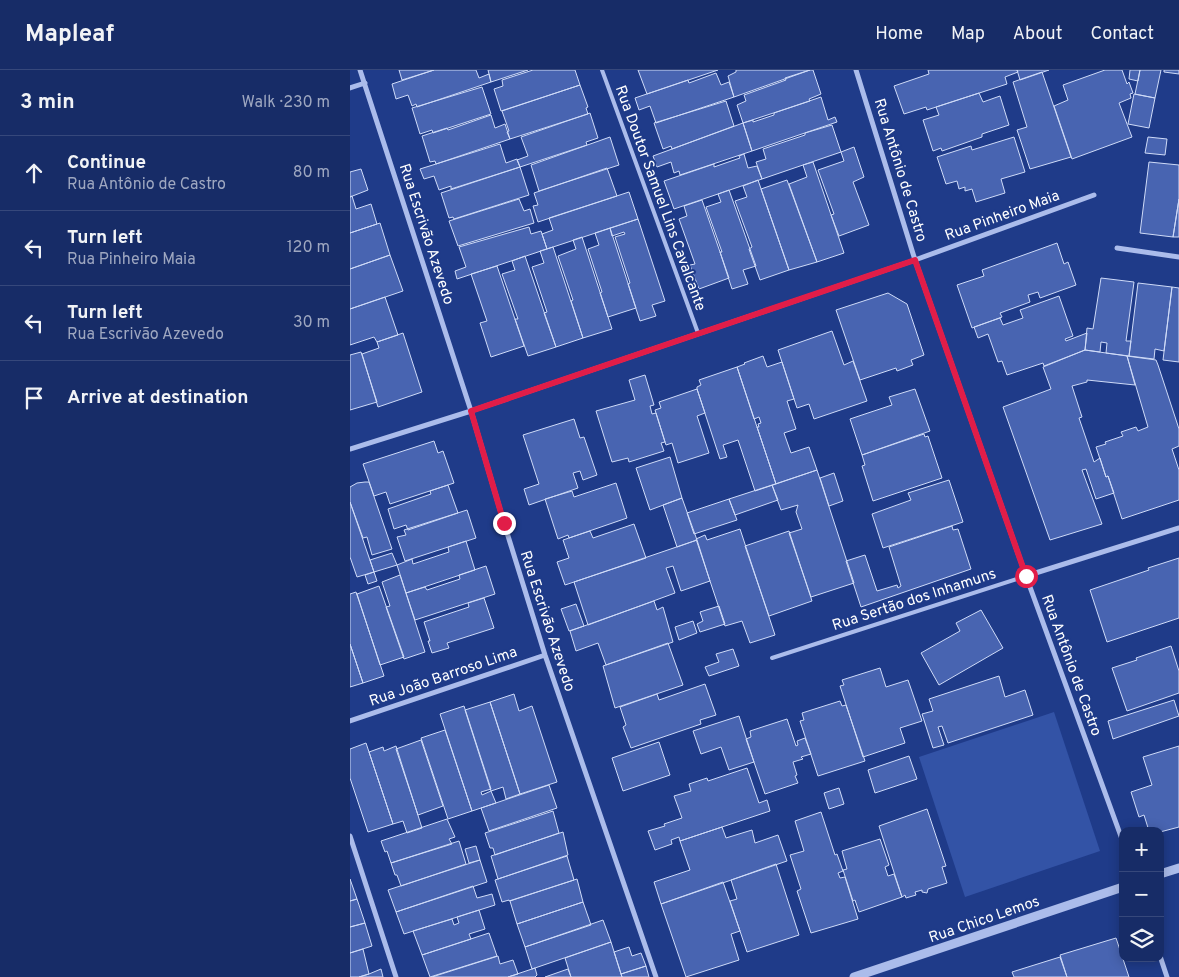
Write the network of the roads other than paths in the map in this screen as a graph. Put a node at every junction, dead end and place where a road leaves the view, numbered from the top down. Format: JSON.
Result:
{"nodes":[{"id":1,"x":360,"y":70,"type":"edge"},
{"id":2,"x":602,"y":70,"type":"edge"},
{"id":3,"x":856,"y":70,"type":"edge"},
{"id":4,"x":365,"y":83,"type":"junction"},
{"id":5,"x":350,"y":88,"type":"edge"},
{"id":6,"x":1094,"y":195,"type":"dead end"},
{"id":7,"x":1117,"y":248,"type":"dead end"},
{"id":8,"x":1179,"y":257,"type":"edge"},
{"id":9,"x":915,"y":260,"type":"junction"},
{"id":10,"x":698,"y":333,"type":"junction"},
{"id":11,"x":471,"y":411,"type":"junction"},
{"id":12,"x":350,"y":449,"type":"edge"},
{"id":13,"x":1179,"y":528,"type":"edge"},
{"id":14,"x":1026,"y":576,"type":"junction"},
{"id":15,"x":545,"y":655,"type":"junction"},
{"id":16,"x":772,"y":658,"type":"dead end"},
{"id":17,"x":350,"y":721,"type":"edge"},
{"id":18,"x":1119,"y":831,"type":"edge"},
{"id":19,"x":350,"y":836,"type":"edge"},
{"id":20,"x":1179,"y":868,"type":"edge"},
{"id":21,"x":1164,"y":873,"type":"edge"},
{"id":22,"x":1119,"y":888,"type":"edge"},
{"id":23,"x":1162,"y":962,"type":"edge"},
{"id":24,"x":396,"y":977,"type":"edge"},
{"id":25,"x":656,"y":977,"type":"edge"},
{"id":26,"x":854,"y":977,"type":"edge"},
{"id":27,"x":1167,"y":977,"type":"edge"}],
"edges":[{"from":1,"to":4,"type":"street","name":"Rua Escrivão Azevedo"},
{"from":2,"to":10,"type":"lane","name":"Rua Doutor Samuel Lins Cavalcante"},
{"from":3,"to":9,"type":"street","name":"Rua Antônio de Castro"},
{"from":4,"to":5,"type":"street"},
{"from":4,"to":11,"type":"street","name":"Rua Escrivão Azevedo"},
{"from":6,"to":9,"type":"street","name":"Rua Pinheiro Maia"},
{"from":7,"to":8,"type":"street"},
{"from":9,"to":10,"type":"street","name":"Rua Pinheiro Maia"},
{"from":9,"to":14,"type":"street","name":"Rua Antônio de Castro"},
{"from":10,"to":11,"type":"street","name":"Rua Pinheiro Maia"},
{"from":11,"to":12,"type":"street","name":"Rua Pinheiro Maia"},
{"from":11,"to":15,"type":"street","name":"Rua Escrivão Azevedo"},
{"from":13,"to":14,"type":"street","name":"Rua Sertão dos Inhamuns"},
{"from":14,"to":16,"type":"lane","name":"Rua Sertão dos Inhamuns"},
{"from":14,"to":18,"type":"street","name":"Rua Antônio de Castro"},
{"from":15,"to":17,"type":"street","name":"Rua João Barroso Lima"},
{"from":15,"to":25,"type":"street","name":"Rua Escrivão Azevedo"},
{"from":19,"to":24,"type":"street"},
{"from":20,"to":21,"type":"street"},
{"from":22,"to":26,"type":"street","name":"Rua Chico Lemos"},
{"from":23,"to":27,"type":"street"}]}
